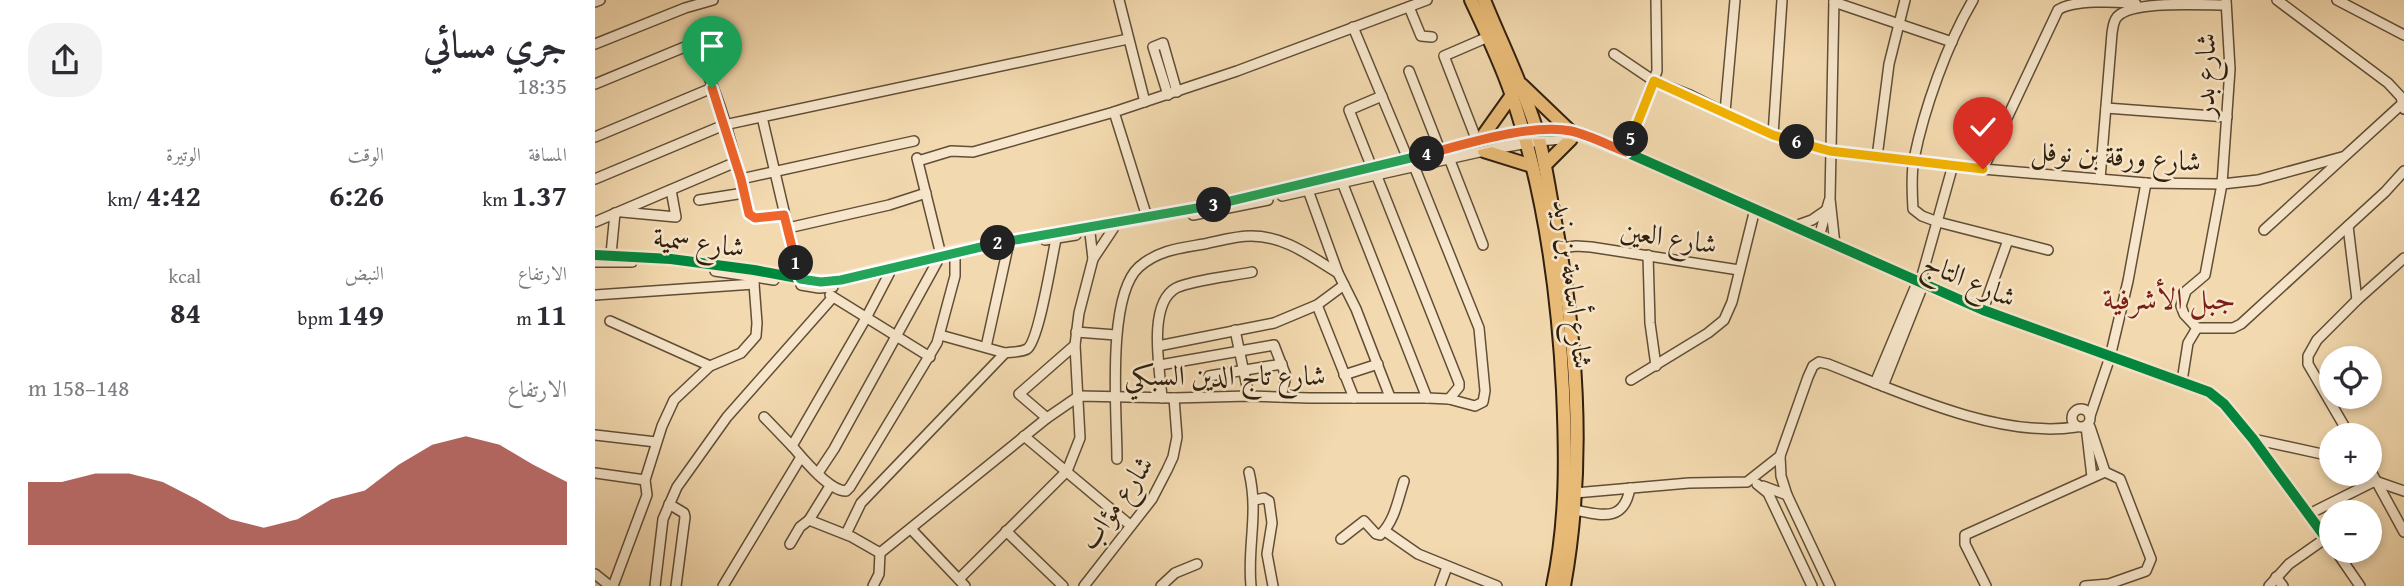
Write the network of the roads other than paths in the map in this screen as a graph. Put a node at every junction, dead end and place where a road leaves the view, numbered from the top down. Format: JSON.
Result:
{"nodes":[{"id":1,"x":600,"y":0,"type":"edge"},
{"id":2,"x":713,"y":0,"type":"edge"},
{"id":3,"x":1119,"y":0,"type":"edge"},
{"id":4,"x":1427,"y":0,"type":"edge"},
{"id":5,"x":1471,"y":0,"type":"edge"},
{"id":6,"x":1484,"y":0,"type":"edge"},
{"id":7,"x":1656,"y":0,"type":"edge"},
{"id":8,"x":1735,"y":0,"type":"edge"},
{"id":9,"x":1782,"y":0,"type":"edge"},
{"id":10,"x":1905,"y":0,"type":"edge"},
{"id":11,"x":1973,"y":0,"type":"edge"},
{"id":12,"x":2277,"y":0,"type":"edge"},
{"id":13,"x":2337,"y":0,"type":"edge"},
{"id":14,"x":1834,"y":1,"type":"edge"},
{"id":15,"x":595,"y":2,"type":"edge"},
{"id":16,"x":2226,"y":3,"type":"edge"},
{"id":17,"x":2145,"y":4,"type":"junction"},
{"id":18,"x":1409,"y":7,"type":"junction"},
{"id":19,"x":1899,"y":24,"type":"junction"},
{"id":20,"x":1353,"y":26,"type":"junction"},
{"id":21,"x":2404,"y":35,"type":"edge"},
{"id":22,"x":1432,"y":37,"type":"dead end"},
{"id":23,"x":1488,"y":37,"type":"junction"},
{"id":24,"x":1128,"y":39,"type":"junction"},
{"id":25,"x":1952,"y":42,"type":"junction"},
{"id":26,"x":595,"y":44,"type":"edge"},
{"id":27,"x":1614,"y":54,"type":"dead end"},
{"id":28,"x":1409,"y":71,"type":"dead end"},
{"id":29,"x":1654,"y":81,"type":"junction"},
{"id":30,"x":1520,"y":82,"type":"junction"},
{"id":31,"x":595,"y":84,"type":"edge"},
{"id":32,"x":712,"y":88,"type":"junction"},
{"id":33,"x":1173,"y":93,"type":"junction"},
{"id":34,"x":1512,"y":95,"type":"junction"},
{"id":35,"x":1382,"y":96,"type":"junction"},
{"id":36,"x":1145,"y":102,"type":"junction"},
{"id":37,"x":2403,"y":106,"type":"edge"},
{"id":38,"x":2106,"y":108,"type":"junction"},
{"id":39,"x":1114,"y":112,"type":"junction"},
{"id":40,"x":1725,"y":113,"type":"junction"},
{"id":41,"x":762,"y":117,"type":"junction"},
{"id":42,"x":2227,"y":117,"type":"junction"},
{"id":43,"x":725,"y":125,"type":"junction"},
{"id":44,"x":1574,"y":135,"type":"junction"},
{"id":45,"x":1773,"y":135,"type":"junction"},
{"id":46,"x":595,"y":137,"type":"edge"},
{"id":47,"x":1531,"y":137,"type":"junction"},
{"id":48,"x":914,"y":141,"type":"dead end"},
{"id":49,"x":1480,"y":144,"type":"junction"},
{"id":50,"x":1440,"y":150,"type":"junction"},
{"id":51,"x":1830,"y":151,"type":"junction"},
{"id":52,"x":1626,"y":152,"type":"junction"},
{"id":53,"x":1877,"y":157,"type":"junction"},
{"id":54,"x":2342,"y":157,"type":"junction"},
{"id":55,"x":1449,"y":158,"type":"junction"},
{"id":56,"x":1914,"y":161,"type":"junction"},
{"id":57,"x":1411,"y":162,"type":"junction"},
{"id":58,"x":736,"y":163,"type":"junction"},
{"id":59,"x":1538,"y":165,"type":"junction"},
{"id":60,"x":1953,"y":165,"type":"junction"},
{"id":61,"x":1983,"y":169,"type":"junction"},
{"id":62,"x":1374,"y":171,"type":"junction"},
{"id":63,"x":2404,"y":171,"type":"edge"},
{"id":64,"x":775,"y":173,"type":"junction"},
{"id":65,"x":595,"y":179,"type":"edge"},
{"id":66,"x":741,"y":179,"type":"junction"},
{"id":67,"x":2100,"y":179,"type":"junction"},
{"id":68,"x":1342,"y":182,"type":"junction"},
{"id":69,"x":2146,"y":183,"type":"junction"},
{"id":70,"x":2222,"y":184,"type":"junction"},
{"id":71,"x":671,"y":190,"type":"junction"},
{"id":72,"x":1308,"y":190,"type":"junction"},
{"id":73,"x":926,"y":193,"type":"junction"},
{"id":74,"x":744,"y":194,"type":"junction"},
{"id":75,"x":1829,"y":199,"type":"junction"},
{"id":76,"x":699,"y":201,"type":"dead end"},
{"id":77,"x":1755,"y":209,"type":"junction"},
{"id":78,"x":1825,"y":211,"type":"junction"},
{"id":79,"x":617,"y":213,"type":"junction"},
{"id":80,"x":784,"y":215,"type":"junction"},
{"id":81,"x":1147,"y":217,"type":"junction"},
{"id":82,"x":595,"y":222,"type":"edge"},
{"id":83,"x":1938,"y":222,"type":"junction"},
{"id":84,"x":1795,"y":226,"type":"junction"},
{"id":85,"x":2347,"y":226,"type":"junction"},
{"id":86,"x":788,"y":228,"type":"junction"},
{"id":87,"x":1113,"y":229,"type":"junction"},
{"id":88,"x":2264,"y":230,"type":"dead end"},
{"id":89,"x":1090,"y":233,"type":"junction"},
{"id":90,"x":1819,"y":237,"type":"junction"},
{"id":91,"x":1056,"y":239,"type":"junction"},
{"id":92,"x":2008,"y":240,"type":"junction"},
{"id":93,"x":1483,"y":245,"type":"dead end"},
{"id":94,"x":1835,"y":245,"type":"junction"},
{"id":95,"x":1008,"y":247,"type":"junction"},
{"id":96,"x":1555,"y":249,"type":"junction"},
{"id":97,"x":2048,"y":250,"type":"dead end"},
{"id":98,"x":611,"y":254,"type":"junction"},
{"id":99,"x":595,"y":255,"type":"edge"},
{"id":100,"x":1648,"y":256,"type":"junction"},
{"id":101,"x":954,"y":258,"type":"junction"},
{"id":102,"x":2404,"y":258,"type":"edge"},
{"id":103,"x":939,"y":259,"type":"junction"},
{"id":104,"x":1093,"y":259,"type":"junction"},
{"id":105,"x":595,"y":262,"type":"edge"},
{"id":106,"x":1739,"y":270,"type":"junction"},
{"id":107,"x":1252,"y":272,"type":"dead end"},
{"id":108,"x":1338,"y":273,"type":"junction"},
{"id":109,"x":889,"y":274,"type":"junction"},
{"id":110,"x":753,"y":277,"type":"junction"},
{"id":111,"x":800,"y":279,"type":"junction"},
{"id":112,"x":1921,"y":282,"type":"junction"},
{"id":113,"x":1344,"y":285,"type":"junction"},
{"id":114,"x":819,"y":288,"type":"junction"},
{"id":115,"x":595,"y":295,"type":"edge"},
{"id":116,"x":833,"y":297,"type":"junction"},
{"id":117,"x":2357,"y":300,"type":"junction"},
{"id":118,"x":1317,"y":305,"type":"junction"},
{"id":119,"x":1983,"y":310,"type":"junction"},
{"id":120,"x":866,"y":318,"type":"junction"},
{"id":121,"x":610,"y":321,"type":"dead end"},
{"id":122,"x":2197,"y":328,"type":"junction"},
{"id":123,"x":1235,"y":330,"type":"junction"},
{"id":124,"x":1076,"y":332,"type":"junction"},
{"id":125,"x":940,"y":335,"type":"junction"},
{"id":126,"x":1116,"y":335,"type":"junction"},
{"id":127,"x":896,"y":337,"type":"junction"},
{"id":128,"x":1075,"y":345,"type":"junction"},
{"id":129,"x":1158,"y":346,"type":"junction"},
{"id":130,"x":986,"y":347,"type":"junction"},
{"id":131,"x":1240,"y":350,"type":"junction"},
{"id":132,"x":1006,"y":353,"type":"junction"},
{"id":133,"x":930,"y":357,"type":"junction"},
{"id":134,"x":2110,"y":357,"type":"junction"},
{"id":135,"x":1282,"y":364,"type":"junction"},
{"id":136,"x":1378,"y":364,"type":"junction"},
{"id":137,"x":1160,"y":365,"type":"junction"},
{"id":138,"x":709,"y":366,"type":"junction"},
{"id":139,"x":1656,"y":366,"type":"junction"},
{"id":140,"x":1244,"y":370,"type":"junction"},
{"id":141,"x":1344,"y":375,"type":"junction"},
{"id":142,"x":1209,"y":376,"type":"dead end"},
{"id":143,"x":1631,"y":380,"type":"dead end"},
{"id":144,"x":2182,"y":381,"type":"junction"},
{"id":145,"x":1879,"y":384,"type":"junction"},
{"id":146,"x":1079,"y":396,"type":"junction"},
{"id":147,"x":1249,"y":396,"type":"junction"},
{"id":148,"x":1117,"y":397,"type":"junction"},
{"id":149,"x":1162,"y":397,"type":"junction"},
{"id":150,"x":1281,"y":397,"type":"junction"},
{"id":151,"x":1390,"y":397,"type":"junction"},
{"id":152,"x":1174,"y":398,"type":"junction"},
{"id":153,"x":1354,"y":398,"type":"junction"},
{"id":154,"x":1427,"y":398,"type":"junction"},
{"id":155,"x":1449,"y":399,"type":"junction"},
{"id":156,"x":764,"y":417,"type":"dead end"},
{"id":157,"x":1047,"y":418,"type":"junction"},
{"id":158,"x":2088,"y":419,"type":"junction"},
{"id":159,"x":2342,"y":423,"type":"edge"},
{"id":160,"x":2076,"y":427,"type":"junction"},
{"id":161,"x":595,"y":435,"type":"edge"},
{"id":162,"x":1024,"y":436,"type":"junction"},
{"id":163,"x":2253,"y":439,"type":"junction"},
{"id":164,"x":656,"y":442,"type":"junction"},
{"id":165,"x":792,"y":446,"type":"junction"},
{"id":166,"x":2319,"y":453,"type":"edge"},
{"id":167,"x":1780,"y":456,"type":"junction"},
{"id":168,"x":801,"y":457,"type":"junction"},
{"id":169,"x":1117,"y":459,"type":"dead end"},
{"id":170,"x":1067,"y":471,"type":"junction"},
{"id":171,"x":1249,"y":472,"type":"dead end"},
{"id":172,"x":2105,"y":472,"type":"junction"},
{"id":173,"x":595,"y":473,"type":"edge"},
{"id":174,"x":818,"y":473,"type":"junction"},
{"id":175,"x":2092,"y":477,"type":"junction"},
{"id":176,"x":645,"y":480,"type":"junction"},
{"id":177,"x":1404,"y":481,"type":"dead end"},
{"id":178,"x":1747,"y":482,"type":"junction"},
{"id":179,"x":2382,"y":483,"type":"edge"},
{"id":180,"x":1757,"y":484,"type":"junction"},
{"id":181,"x":830,"y":486,"type":"junction"},
{"id":182,"x":2365,"y":486,"type":"edge"},
{"id":183,"x":2378,"y":486,"type":"edge"},
{"id":184,"x":1630,"y":488,"type":"junction"},
{"id":185,"x":2404,"y":491,"type":"edge"},
{"id":186,"x":1575,"y":493,"type":"junction"},
{"id":187,"x":1787,"y":495,"type":"junction"},
{"id":188,"x":1255,"y":500,"type":"junction"},
{"id":189,"x":669,"y":504,"type":"junction"},
{"id":190,"x":1574,"y":510,"type":"junction"},
{"id":191,"x":2309,"y":514,"type":"junction"},
{"id":192,"x":809,"y":520,"type":"junction"},
{"id":193,"x":1130,"y":525,"type":"junction"},
{"id":194,"x":2319,"y":528,"type":"edge"},
{"id":195,"x":911,"y":529,"type":"junction"},
{"id":196,"x":1006,"y":531,"type":"junction"},
{"id":197,"x":1385,"y":531,"type":"junction"},
{"id":198,"x":2404,"y":532,"type":"edge"},
{"id":199,"x":846,"y":534,"type":"junction"},
{"id":200,"x":1341,"y":539,"type":"dead end"},
{"id":201,"x":790,"y":544,"type":"dead end"},
{"id":202,"x":2319,"y":548,"type":"edge"},
{"id":203,"x":880,"y":553,"type":"junction"},
{"id":204,"x":2344,"y":563,"type":"edge"},
{"id":205,"x":1198,"y":564,"type":"dead end"},
{"id":206,"x":1447,"y":567,"type":"junction"},
{"id":207,"x":595,"y":574,"type":"edge"},
{"id":208,"x":2276,"y":577,"type":"junction"},
{"id":209,"x":962,"y":583,"type":"edge"},
{"id":210,"x":2099,"y":585,"type":"edge"},
{"id":211,"x":611,"y":586,"type":"edge"},
{"id":212,"x":655,"y":586,"type":"edge"},
{"id":213,"x":676,"y":586,"type":"edge"},
{"id":214,"x":723,"y":586,"type":"edge"},
{"id":215,"x":873,"y":586,"type":"edge"},
{"id":216,"x":1063,"y":586,"type":"edge"},
{"id":217,"x":1084,"y":586,"type":"edge"},
{"id":218,"x":1161,"y":586,"type":"edge"},
{"id":219,"x":1251,"y":586,"type":"edge"},
{"id":220,"x":1273,"y":586,"type":"edge"},
{"id":221,"x":1440,"y":586,"type":"edge"},
{"id":222,"x":1497,"y":586,"type":"edge"},
{"id":223,"x":1553,"y":586,"type":"edge"},
{"id":224,"x":1564,"y":586,"type":"edge"},
{"id":225,"x":1812,"y":586,"type":"edge"},
{"id":226,"x":1830,"y":586,"type":"edge"},
{"id":227,"x":1986,"y":586,"type":"edge"},
{"id":228,"x":2085,"y":586,"type":"edge"},
{"id":229,"x":2269,"y":586,"type":"edge"},
{"id":230,"x":2283,"y":586,"type":"edge"},
{"id":231,"x":2360,"y":586,"type":"edge"}],
"edges":[{"from":1,"to":15,"type":"street"},
{"from":2,"to":26,"type":"street"},
{"from":3,"to":24,"type":"street"},
{"from":4,"to":18,"type":"street"},
{"from":5,"to":23,"type":"highway","name":"شارع أسامة بن زيد"},
{"from":6,"to":30,"type":"highway","name":"شارع أسامة بن زيد"},
{"from":7,"to":29,"type":"street"},
{"from":8,"to":40,"type":"street"},
{"from":9,"to":45,"type":"street"},
{"from":10,"to":19,"type":"street"},
{"from":11,"to":25,"type":"street"},
{"from":12,"to":37,"type":"street"},
{"from":13,"to":21,"type":"street"},
{"from":14,"to":19,"type":"street"},
{"from":14,"to":51,"type":"street"},
{"from":16,"to":17,"type":"street"},
{"from":16,"to":42,"type":"street","name":"شارع بدر"},
{"from":17,"to":38,"type":"street"},
{"from":17,"to":61,"type":"street"},
{"from":18,"to":20,"type":"street"},
{"from":18,"to":22,"type":"street"},
{"from":19,"to":25,"type":"street"},
{"from":19,"to":53,"type":"street"},
{"from":20,"to":33,"type":"street"},
{"from":20,"to":35,"type":"street"},
{"from":23,"to":34,"type":"highway","name":"شارع أسامة بن زيد"},
{"from":23,"to":49,"type":"street"},
{"from":24,"to":36,"type":"street"},
{"from":24,"to":41,"type":"street"},
{"from":25,"to":56,"type":"street"},
{"from":27,"to":29,"type":"street","name":"شارع ورقة بن نوفل"},
{"from":28,"to":50,"type":"street"},
{"from":29,"to":40,"type":"street","name":"شارع ورقة بن نوفل"},
{"from":29,"to":52,"type":"street"},
{"from":30,"to":44,"type":"highway"},
{"from":30,"to":47,"type":"highway","name":"شارع أسامة بن زيد"},
{"from":31,"to":32,"type":"street"},
{"from":32,"to":43,"type":"street"},
{"from":32,"to":46,"type":"street"},
{"from":33,"to":33,"type":"street"},
{"from":33,"to":36,"type":"street"},
{"from":34,"to":47,"type":"highway","name":"شارع أسامة بن زيد"},
{"from":34,"to":49,"type":"highway"},
{"from":35,"to":57,"type":"street"},
{"from":35,"to":62,"type":"street"},
{"from":36,"to":39,"type":"street"},
{"from":37,"to":54,"type":"street"},
{"from":38,"to":42,"type":"street"},
{"from":38,"to":67,"type":"street"},
{"from":39,"to":73,"type":"street"},
{"from":39,"to":81,"type":"street"},
{"from":40,"to":45,"type":"street","name":"شارع ورقة بن نوفل"},
{"from":41,"to":43,"type":"street"},
{"from":41,"to":64,"type":"street"},
{"from":42,"to":70,"type":"street","name":"شارع بدر"},
{"from":43,"to":58,"type":"street"},
{"from":43,"to":65,"type":"street"},
{"from":44,"to":47,"type":"street","name":"شارع التاج"},
{"from":44,"to":52,"type":"street","name":"شارع التاج"},
{"from":44,"to":59,"type":"highway"},
{"from":45,"to":51,"type":"street","name":"شارع ورقة بن نوفل"},
{"from":47,"to":49,"type":"street","name":"شارع سمية"},
{"from":47,"to":59,"type":"highway","name":"شارع أسامة بن زيد"},
{"from":48,"to":64,"type":"street"},
{"from":49,"to":50,"type":"street","name":"شارع سمية"},
{"from":49,"to":55,"type":"street","name":"شارع سمية"},
{"from":49,"to":59,"type":"highway"},
{"from":50,"to":57,"type":"street","name":"شارع سمية"},
{"from":51,"to":53,"type":"street","name":"شارع ورقة بن نوفل"},
{"from":51,"to":75,"type":"street"},
{"from":52,"to":77,"type":"street","name":"شارع التاج"},
{"from":53,"to":56,"type":"street","name":"شارع ورقة بن نوفل"},
{"from":54,"to":70,"type":"street","name":"شارع ورقة بن نوفل"},
{"from":54,"to":88,"type":"street"},
{"from":55,"to":57,"type":"street","name":"شارع سمية"},
{"from":55,"to":93,"type":"street"},
{"from":56,"to":60,"type":"street","name":"شارع ورقة بن نوفل"},
{"from":56,"to":83,"type":"street"},
{"from":57,"to":62,"type":"street","name":"شارع سمية"},
{"from":57,"to":155,"type":"street","name":"شارع تاج الدين السبكي"},
{"from":58,"to":66,"type":"street"},
{"from":58,"to":71,"type":"street"},
{"from":59,"to":96,"type":"highway","name":"شارع أسامة بن زيد"},
{"from":60,"to":61,"type":"street","name":"شارع ورقة بن نوفل"},
{"from":60,"to":83,"type":"street"},
{"from":61,"to":67,"type":"street","name":"شارع ورقة بن نوفل"},
{"from":62,"to":68,"type":"street","name":"شارع سمية"},
{"from":62,"to":81,"type":"street","name":"شارع سمية"},
{"from":62,"to":155,"type":"street"},
{"from":63,"to":85,"type":"street"},
{"from":64,"to":66,"type":"street"},
{"from":64,"to":80,"type":"street"},
{"from":66,"to":74,"type":"street"},
{"from":67,"to":69,"type":"street","name":"شارع ورقة بن نوفل"},
{"from":68,"to":72,"type":"street","name":"شارع سمية"},
{"from":68,"to":154,"type":"street"},
{"from":69,"to":70,"type":"street","name":"شارع ورقة بن نوفل"},
{"from":69,"to":134,"type":"street"},
{"from":70,"to":122,"type":"street","name":"شارع بدر"},
{"from":71,"to":79,"type":"street"},
{"from":71,"to":79,"type":"street"},
{"from":72,"to":87,"type":"street","name":"شارع سمية"},
{"from":72,"to":108,"type":"street"},
{"from":73,"to":86,"type":"street"},
{"from":73,"to":103,"type":"street"},
{"from":74,"to":76,"type":"street"},
{"from":74,"to":80,"type":"street"},
{"from":75,"to":78,"type":"street"},
{"from":75,"to":94,"type":"street"},
{"from":77,"to":84,"type":"street","name":"شارع التاج"},
{"from":77,"to":106,"type":"street"},
{"from":78,"to":84,"type":"street"},
{"from":78,"to":90,"type":"street"},
{"from":79,"to":82,"type":"street"},
{"from":79,"to":98,"type":"street"},
{"from":80,"to":86,"type":"street"},
{"from":81,"to":103,"type":"street","name":"شارع سمية"},
{"from":83,"to":92,"type":"street"},
{"from":83,"to":112,"type":"street"},
{"from":84,"to":90,"type":"street","name":"شارع التاج"},
{"from":85,"to":117,"type":"street"},
{"from":85,"to":122,"type":"street"},
{"from":86,"to":111,"type":"street"},
{"from":87,"to":89,"type":"street","name":"شارع سمية"},
{"from":87,"to":104,"type":"street"},
{"from":89,"to":91,"type":"street","name":"شارع سمية"},
{"from":89,"to":104,"type":"street"},
{"from":90,"to":94,"type":"street","name":"شارع التاج"},
{"from":91,"to":95,"type":"street","name":"شارع سمية"},
{"from":91,"to":132,"type":"street"},
{"from":92,"to":97,"type":"street"},
{"from":92,"to":119,"type":"street"},
{"from":94,"to":112,"type":"street","name":"شارع التاج"},
{"from":95,"to":101,"type":"street","name":"شارع سمية"},
{"from":95,"to":130,"type":"street"},
{"from":96,"to":100,"type":"street","name":"شارع العين"},
{"from":96,"to":186,"type":"highway","name":"شارع أسامة بن زيد"},
{"from":96,"to":223,"type":"highway","name":"شارع أسامة بن زيد"},
{"from":98,"to":99,"type":"street","name":"شارع سمية"},
{"from":98,"to":110,"type":"street","name":"شارع سمية"},
{"from":100,"to":106,"type":"street","name":"شارع العين"},
{"from":100,"to":139,"type":"street"},
{"from":101,"to":103,"type":"street","name":"شارع سمية"},
{"from":101,"to":125,"type":"street"},
{"from":102,"to":117,"type":"street"},
{"from":103,"to":109,"type":"street","name":"شارع سمية"},
{"from":103,"to":111,"type":"street","name":"شارع سمية"},
{"from":103,"to":127,"type":"street"},
{"from":104,"to":124,"type":"street"},
{"from":105,"to":110,"type":"street","name":"شارع سمية"},
{"from":106,"to":139,"type":"street"},
{"from":107,"to":129,"type":"street"},
{"from":108,"to":113,"type":"street"},
{"from":108,"to":126,"type":"street"},
{"from":109,"to":114,"type":"street","name":"شارع سمية"},
{"from":109,"to":120,"type":"street"},
{"from":110,"to":111,"type":"street","name":"شارع سمية"},
{"from":110,"to":114,"type":"street","name":"شارع سمية"},
{"from":110,"to":115,"type":"street"},
{"from":110,"to":138,"type":"street"},
{"from":112,"to":119,"type":"street","name":"شارع التاج"},
{"from":112,"to":145,"type":"street"},
{"from":113,"to":118,"type":"street"},
{"from":113,"to":136,"type":"street"},
{"from":114,"to":116,"type":"street"},
{"from":116,"to":120,"type":"street"},
{"from":116,"to":189,"type":"street"},
{"from":117,"to":159,"type":"street"},
{"from":118,"to":123,"type":"street"},
{"from":118,"to":141,"type":"street"},
{"from":119,"to":134,"type":"street","name":"شارع التاج"},
{"from":120,"to":127,"type":"street"},
{"from":120,"to":165,"type":"street"},
{"from":121,"to":138,"type":"street"},
{"from":122,"to":144,"type":"street"},
{"from":123,"to":129,"type":"street"},
{"from":123,"to":131,"type":"street"},
{"from":124,"to":126,"type":"street"},
{"from":124,"to":128,"type":"street"},
{"from":125,"to":130,"type":"street"},
{"from":125,"to":133,"type":"street"},
{"from":126,"to":148,"type":"street"},
{"from":127,"to":133,"type":"street"},
{"from":127,"to":174,"type":"street"},
{"from":128,"to":146,"type":"street"},
{"from":128,"to":157,"type":"street"},
{"from":129,"to":137,"type":"street"},
{"from":130,"to":132,"type":"street"},
{"from":131,"to":135,"type":"street"},
{"from":131,"to":137,"type":"street"},
{"from":131,"to":140,"type":"street"},
{"from":132,"to":199,"type":"street"},
{"from":133,"to":181,"type":"street"},
{"from":134,"to":144,"type":"street","name":"شارع التاج"},
{"from":134,"to":158,"type":"street"},
{"from":135,"to":140,"type":"street"},
{"from":135,"to":150,"type":"street"},
{"from":136,"to":141,"type":"street"},
{"from":136,"to":151,"type":"street"},
{"from":137,"to":149,"type":"street"},
{"from":138,"to":164,"type":"street"},
{"from":139,"to":143,"type":"street"},
{"from":140,"to":142,"type":"street"},
{"from":140,"to":147,"type":"street"},
{"from":141,"to":153,"type":"street"},
{"from":144,"to":163,"type":"street","name":"شارع التاج"},
{"from":145,"to":160,"type":"street"},
{"from":145,"to":167,"type":"street"},
{"from":146,"to":148,"type":"street","name":"شارع تاج الدين السبكي"},
{"from":146,"to":157,"type":"street"},
{"from":146,"to":170,"type":"street"},
{"from":147,"to":150,"type":"street","name":"شارع تاج الدين السبكي"},
{"from":147,"to":152,"type":"street","name":"شارع تاج الدين السبكي"},
{"from":148,"to":149,"type":"street","name":"شارع تاج الدين السبكي"},
{"from":148,"to":169,"type":"street"},
{"from":149,"to":152,"type":"street","name":"شارع تاج الدين السبكي"},
{"from":150,"to":153,"type":"street","name":"شارع تاج الدين السبكي"},
{"from":151,"to":153,"type":"street","name":"شارع تاج الدين السبكي"},
{"from":151,"to":154,"type":"street","name":"شارع تاج الدين السبكي"},
{"from":152,"to":193,"type":"street","name":"شارع مؤاب"},
{"from":154,"to":155,"type":"street","name":"شارع تاج الدين السبكي"},
{"from":156,"to":165,"type":"street"},
{"from":157,"to":162,"type":"street"},
{"from":158,"to":160,"type":"street"},
{"from":158,"to":160,"type":"street"},
{"from":158,"to":172,"type":"street"},
{"from":158,"to":175,"type":"street"},
{"from":161,"to":164,"type":"street"},
{"from":162,"to":170,"type":"street"},
{"from":162,"to":195,"type":"street"},
{"from":163,"to":166,"type":"street"},
{"from":163,"to":191,"type":"street","name":"شارع التاج"},
{"from":164,"to":176,"type":"street"},
{"from":165,"to":168,"type":"street"},
{"from":167,"to":178,"type":"street"},
{"from":167,"to":187,"type":"street"},
{"from":168,"to":174,"type":"street"},
{"from":168,"to":214,"type":"street"},
{"from":170,"to":193,"type":"street"},
{"from":170,"to":196,"type":"street"},
{"from":171,"to":188,"type":"street"},
{"from":172,"to":175,"type":"street"},
{"from":172,"to":210,"type":"street"},
{"from":173,"to":176,"type":"street"},
{"from":174,"to":181,"type":"street"},
{"from":175,"to":227,"type":"street"},
{"from":176,"to":211,"type":"street"},
{"from":177,"to":197,"type":"street"},
{"from":178,"to":180,"type":"street"},
{"from":178,"to":184,"type":"street"},
{"from":179,"to":185,"type":"street"},
{"from":180,"to":187,"type":"street"},
{"from":180,"to":225,"type":"street"},
{"from":181,"to":192,"type":"street"},
{"from":182,"to":191,"type":"street"},
{"from":183,"to":198,"type":"street"},
{"from":184,"to":186,"type":"street"},
{"from":184,"to":190,"type":"street"},
{"from":186,"to":190,"type":"highway","name":"شارع أسامة بن زيد"},
{"from":187,"to":226,"type":"street"},
{"from":188,"to":219,"type":"street"},
{"from":188,"to":220,"type":"street"},
{"from":189,"to":212,"type":"street"},
{"from":189,"to":213,"type":"street"},
{"from":190,"to":224,"type":"highway","name":"شارع أسامة بن زيد"},
{"from":191,"to":194,"type":"street","name":"شارع التاج"},
{"from":192,"to":199,"type":"street"},
{"from":192,"to":201,"type":"street"},
{"from":193,"to":217,"type":"street","name":"شارع مؤاب"},
{"from":195,"to":203,"type":"street"},
{"from":195,"to":209,"type":"street"},
{"from":196,"to":209,"type":"street"},
{"from":196,"to":216,"type":"street"},
{"from":197,"to":200,"type":"street"},
{"from":197,"to":206,"type":"street"},
{"from":199,"to":203,"type":"street"},
{"from":202,"to":208,"type":"street"},
{"from":203,"to":215,"type":"street"},
{"from":204,"to":231,"type":"street"},
{"from":205,"to":218,"type":"street"},
{"from":206,"to":221,"type":"street"},
{"from":206,"to":222,"type":"street"},
{"from":207,"to":211,"type":"street"},
{"from":208,"to":229,"type":"street"},
{"from":208,"to":230,"type":"street"},
{"from":210,"to":228,"type":"street"}]}
